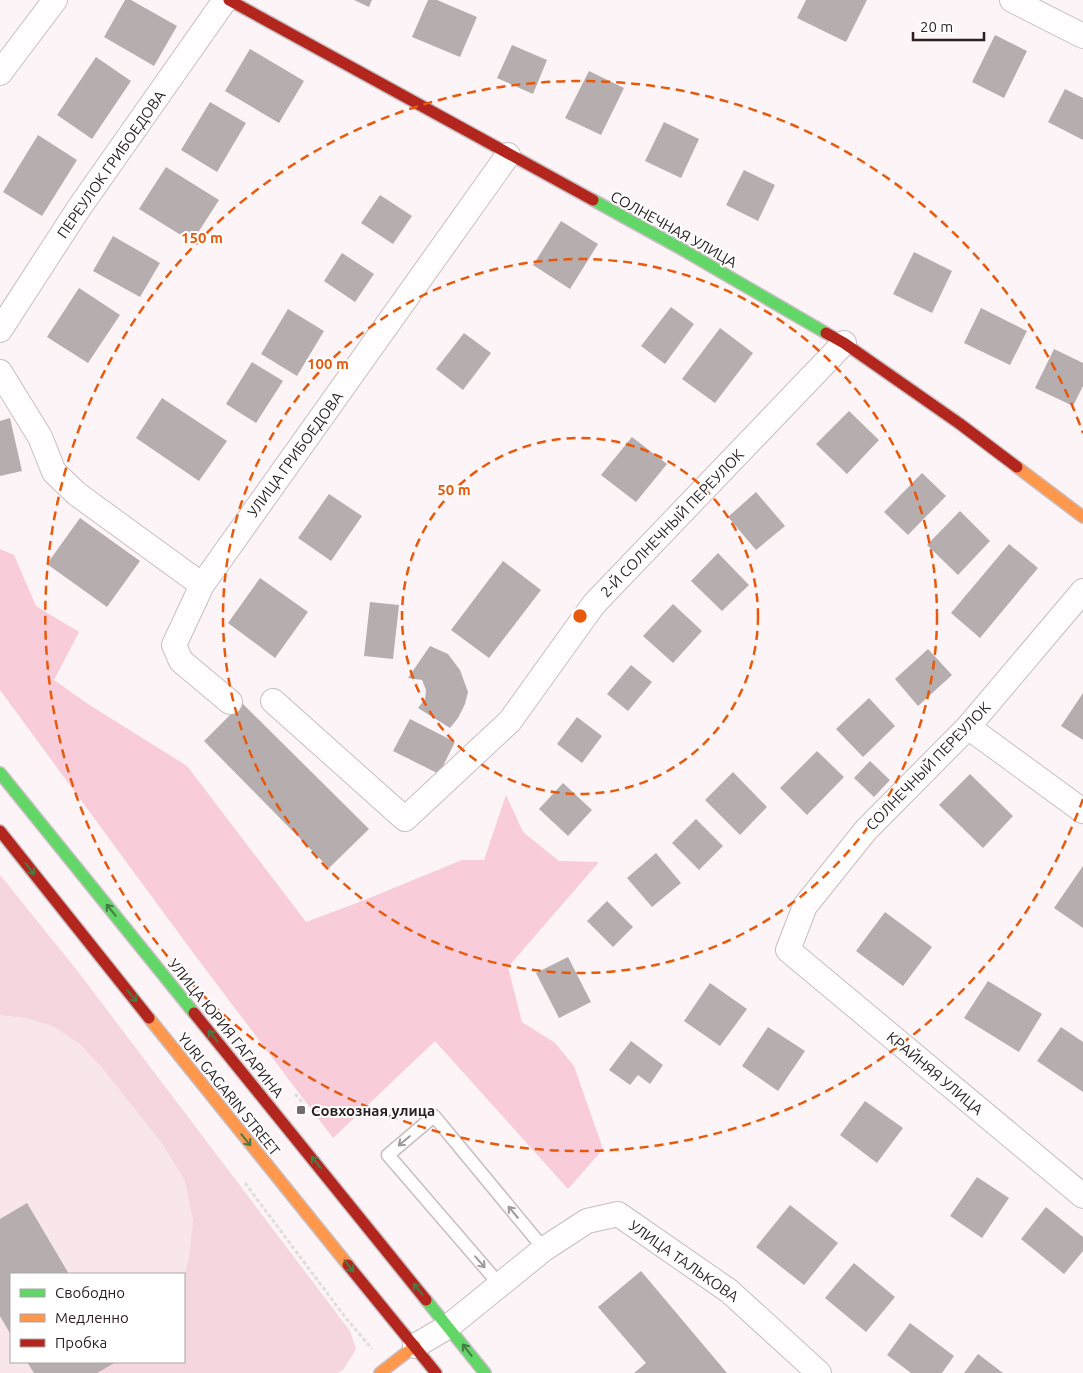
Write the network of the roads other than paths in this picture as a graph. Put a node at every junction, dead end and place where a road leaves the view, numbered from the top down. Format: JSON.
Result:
{"nodes":[{"id":1,"x":55,"y":0,"type":"edge"},
{"id":2,"x":227,"y":0,"type":"edge"},
{"id":3,"x":1012,"y":0,"type":"edge"},
{"id":4,"x":1083,"y":36,"type":"edge"},
{"id":5,"x":0,"y":72,"type":"edge"},
{"id":6,"x":508,"y":155,"type":"junction"},
{"id":7,"x":0,"y":330,"type":"edge"},
{"id":8,"x":844,"y":344,"type":"junction"},
{"id":9,"x":0,"y":372,"type":"edge"},
{"id":10,"x":1083,"y":517,"type":"edge"},
{"id":11,"x":202,"y":585,"type":"junction"},
{"id":12,"x":1083,"y":591,"type":"edge"},
{"id":13,"x":273,"y":701,"type":"dead end"},
{"id":14,"x":230,"y":702,"type":"dead end"},
{"id":15,"x":968,"y":727,"type":"junction"},
{"id":16,"x":0,"y":773,"type":"edge"},
{"id":17,"x":1083,"y":811,"type":"edge"},
{"id":18,"x":0,"y":831,"type":"edge"},
{"id":19,"x":788,"y":950,"type":"joint"},
{"id":20,"x":1083,"y":1196,"type":"edge"},
{"id":21,"x":544,"y":1249,"type":"junction"},
{"id":22,"x":500,"y":1285,"type":"junction"},
{"id":23,"x":449,"y":1326,"type":"junction"},
{"id":24,"x":415,"y":1346,"type":"junction"},
{"id":25,"x":383,"y":1370,"type":"edge"},
{"id":26,"x":436,"y":1373,"type":"edge"},
{"id":27,"x":485,"y":1373,"type":"edge"},
{"id":28,"x":819,"y":1373,"type":"edge"}],
"edges":[{"from":1,"to":5,"type":"street"},
{"from":2,"to":6,"type":"main road","name":"СОЛНЕЧНАЯ УЛИЦА"},
{"from":2,"to":7,"type":"street","name":"ПЕРЕУЛОК ГРИБОЕДОВА"},
{"from":3,"to":4,"type":"street"},
{"from":6,"to":8,"type":"main road","name":"СОЛНЕЧНАЯ УЛИЦА"},
{"from":6,"to":11,"type":"street","name":"УЛИЦА ГРИБОЕДОВА"},
{"from":8,"to":10,"type":"main road","name":"СОЛНЕЧНАЯ УЛИЦА"},
{"from":8,"to":13,"type":"street","name":"2-Й СОЛНЕЧНЫЙ ПЕРЕУЛОК"},
{"from":9,"to":11,"type":"street"},
{"from":11,"to":14,"type":"street","name":"УЛИЦА ГРИБОЕДОВА"},
{"from":12,"to":15,"type":"street","name":"СОЛНЕЧНЫЙ ПЕРЕУЛОК"},
{"from":15,"to":17,"type":"street"},
{"from":15,"to":19,"type":"street","name":"СОЛНЕЧНЫЙ ПЕРЕУЛОК"},
{"from":23,"to":16,"type":"main road","name":"УЛИЦА ЮРИЯ ГАГАРИНА","one_way":true},
{"from":18,"to":24,"type":"main road","name":"YURI GAGARIN STREET","one_way":true},
{"from":19,"to":20,"type":"street","name":"КРАЙНЯЯ УЛИЦА"},
{"from":21,"to":22,"type":"street","name":"УЛИЦА ТАЛЬКОВА"},
{"from":21,"to":22,"type":"lane","one_way":true},
{"from":21,"to":28,"type":"street","name":"УЛИЦА ТАЛЬКОВА"},
{"from":22,"to":23,"type":"street","name":"УЛИЦА ТАЛЬКОВА"},
{"from":23,"to":24,"type":"street","name":"УЛИЦА ТАЛЬКОВА"},
{"from":27,"to":23,"type":"main road","name":"УЛИЦА ЮРИЯ ГАГАРИНА","one_way":true},
{"from":24,"to":25,"type":"main road"},
{"from":24,"to":26,"type":"main road","name":"YURI GAGARIN STREET"}]}
